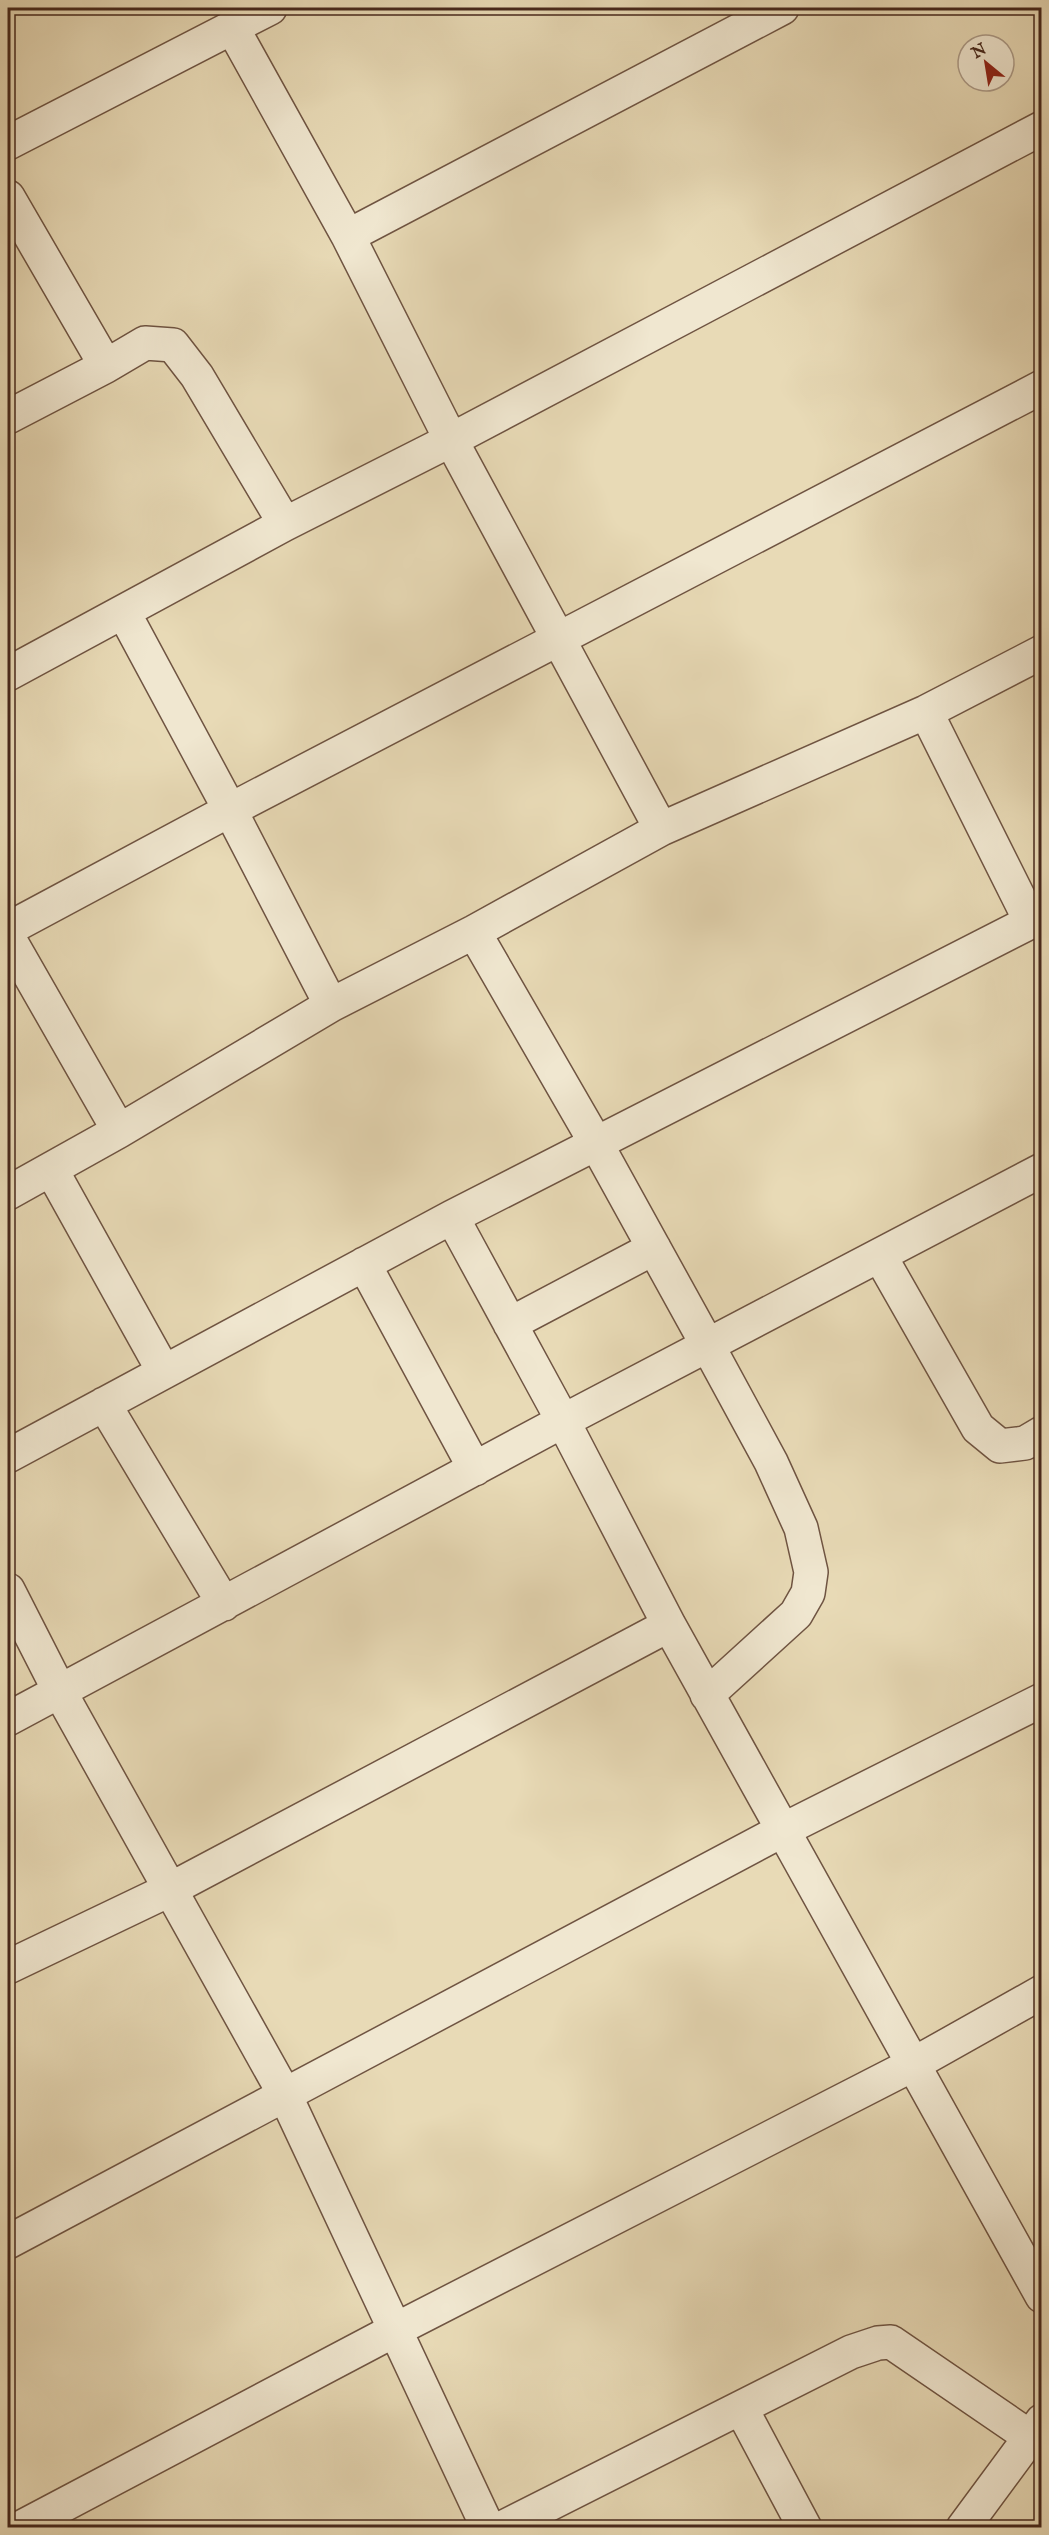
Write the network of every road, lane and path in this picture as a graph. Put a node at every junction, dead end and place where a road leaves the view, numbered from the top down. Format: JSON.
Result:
{"nodes":[{"id":1,"x":270,"y":8,"type":"edge"},
{"id":2,"x":782,"y":8,"type":"edge"},
{"id":3,"x":232,"y":27,"type":"junction"},
{"id":4,"x":1041,"y":128,"type":"edge"},
{"id":5,"x":8,"y":143,"type":"edge"},
{"id":6,"x":8,"y":197,"type":"edge"},
{"id":7,"x":348,"y":237,"type":"junction"},
{"id":8,"x":106,"y":366,"type":"junction"},
{"id":9,"x":1041,"y":387,"type":"edge"},
{"id":10,"x":8,"y":417,"type":"edge"},
{"id":11,"x":451,"y":440,"type":"junction"},
{"id":12,"x":285,"y":524,"type":"junction"},
{"id":13,"x":124,"y":613,"type":"junction"},
{"id":14,"x":560,"y":639,"type":"junction"},
{"id":15,"x":1041,"y":652,"type":"edge"},
{"id":16,"x":8,"y":674,"type":"edge"},
{"id":17,"x":926,"y":712,"type":"junction"},
{"id":18,"x":230,"y":810,"type":"junction"},
{"id":19,"x":661,"y":829,"type":"junction"},
{"id":20,"x":1036,"y":919,"type":"edge"},
{"id":21,"x":8,"y":929,"type":"edge"},
{"id":22,"x":474,"y":932,"type":"junction"},
{"id":23,"x":8,"y":937,"type":"edge"},
{"id":24,"x":331,"y":1005,"type":"junction"},
{"id":25,"x":119,"y":1131,"type":"junction"},
{"id":26,"x":597,"y":1144,"type":"junction"},
{"id":27,"x":51,"y":1169,"type":"junction"},
{"id":28,"x":1041,"y":1170,"type":"edge"},
{"id":29,"x":8,"y":1193,"type":"edge"},
{"id":30,"x":452,"y":1217,"type":"junction"},
{"id":31,"x":654,"y":1248,"type":"junction"},
{"id":32,"x":880,"y":1256,"type":"junction"},
{"id":33,"x":364,"y":1264,"type":"junction"},
{"id":34,"x":510,"y":1324,"type":"junction"},
{"id":35,"x":708,"y":1346,"type":"junction"},
{"id":36,"x":164,"y":1372,"type":"junction"},
{"id":37,"x":104,"y":1404,"type":"junction"},
{"id":38,"x":563,"y":1421,"type":"junction"},
{"id":39,"x":1041,"y":1433,"type":"edge"},
{"id":40,"x":8,"y":1456,"type":"edge"},
{"id":41,"x":475,"y":1469,"type":"junction"},
{"id":42,"x":8,"y":1590,"type":"edge"},
{"id":43,"x":224,"y":1604,"type":"junction"},
{"id":44,"x":669,"y":1624,"type":"junction"},
{"id":45,"x":60,"y":1692,"type":"junction"},
{"id":46,"x":707,"y":1695,"type":"junction"},
{"id":47,"x":1041,"y":1700,"type":"edge"},
{"id":48,"x":8,"y":1719,"type":"edge"},
{"id":49,"x":783,"y":1830,"type":"junction"},
{"id":50,"x":169,"y":1890,"type":"junction"},
{"id":51,"x":8,"y":1967,"type":"edge"},
{"id":52,"x":1041,"y":1992,"type":"edge"},
{"id":53,"x":912,"y":2065,"type":"junction"},
{"id":54,"x":285,"y":2095,"type":"junction"},
{"id":55,"x":8,"y":2242,"type":"edge"},
{"id":56,"x":1041,"y":2296,"type":"edge"},
{"id":57,"x":395,"y":2330,"type":"junction"},
{"id":58,"x":741,"y":2408,"type":"junction"},
{"id":59,"x":1036,"y":2429,"type":"edge"},
{"id":60,"x":20,"y":2528,"type":"edge"},
{"id":61,"x":488,"y":2528,"type":"edge"},
{"id":62,"x":502,"y":2528,"type":"edge"},
{"id":63,"x":805,"y":2528,"type":"edge"},
{"id":64,"x":963,"y":2528,"type":"edge"}],
"edges":[{"from":1,"to":3,"type":"street"},
{"from":2,"to":7,"type":"street"},
{"from":3,"to":5,"type":"street"},
{"from":3,"to":7,"type":"street"},
{"from":4,"to":11,"type":"street"},
{"from":6,"to":8,"type":"street"},
{"from":7,"to":11,"type":"street"},
{"from":8,"to":10,"type":"street"},
{"from":8,"to":12,"type":"street"},
{"from":9,"to":14,"type":"street"},
{"from":11,"to":12,"type":"street"},
{"from":11,"to":14,"type":"street"},
{"from":12,"to":13,"type":"street"},
{"from":13,"to":16,"type":"street"},
{"from":13,"to":18,"type":"street"},
{"from":14,"to":18,"type":"street"},
{"from":14,"to":19,"type":"street"},
{"from":15,"to":17,"type":"street"},
{"from":17,"to":19,"type":"street"},
{"from":17,"to":20,"type":"street"},
{"from":18,"to":21,"type":"street"},
{"from":18,"to":24,"type":"street"},
{"from":19,"to":22,"type":"street"},
{"from":20,"to":26,"type":"street"},
{"from":22,"to":24,"type":"street"},
{"from":22,"to":26,"type":"street"},
{"from":23,"to":25,"type":"street"},
{"from":24,"to":25,"type":"street"},
{"from":25,"to":27,"type":"street"},
{"from":26,"to":30,"type":"street"},
{"from":26,"to":31,"type":"street"},
{"from":27,"to":29,"type":"street"},
{"from":27,"to":36,"type":"street"},
{"from":28,"to":32,"type":"street"},
{"from":30,"to":33,"type":"street"},
{"from":30,"to":34,"type":"street"},
{"from":31,"to":34,"type":"street"},
{"from":31,"to":35,"type":"street"},
{"from":32,"to":35,"type":"street"},
{"from":32,"to":39,"type":"street"},
{"from":33,"to":36,"type":"street"},
{"from":33,"to":41,"type":"street"},
{"from":34,"to":38,"type":"street"},
{"from":35,"to":38,"type":"street"},
{"from":35,"to":46,"type":"street"},
{"from":36,"to":37,"type":"street"},
{"from":37,"to":40,"type":"street"},
{"from":37,"to":43,"type":"street"},
{"from":38,"to":41,"type":"street"},
{"from":38,"to":44,"type":"street"},
{"from":41,"to":43,"type":"street"},
{"from":42,"to":45,"type":"street"},
{"from":43,"to":45,"type":"street"},
{"from":44,"to":46,"type":"street"},
{"from":44,"to":50,"type":"street"},
{"from":45,"to":48,"type":"street"},
{"from":45,"to":50,"type":"street"},
{"from":46,"to":49,"type":"street"},
{"from":47,"to":49,"type":"street"},
{"from":49,"to":53,"type":"street"},
{"from":49,"to":54,"type":"street"},
{"from":50,"to":51,"type":"street"},
{"from":50,"to":54,"type":"street"},
{"from":52,"to":53,"type":"street"},
{"from":53,"to":56,"type":"street"},
{"from":53,"to":57,"type":"street"},
{"from":54,"to":55,"type":"street"},
{"from":54,"to":57,"type":"street"},
{"from":57,"to":60,"type":"street"},
{"from":57,"to":61,"type":"street"},
{"from":58,"to":59,"type":"street"},
{"from":58,"to":62,"type":"street"},
{"from":58,"to":63,"type":"street"},
{"from":59,"to":64,"type":"street"}]}
